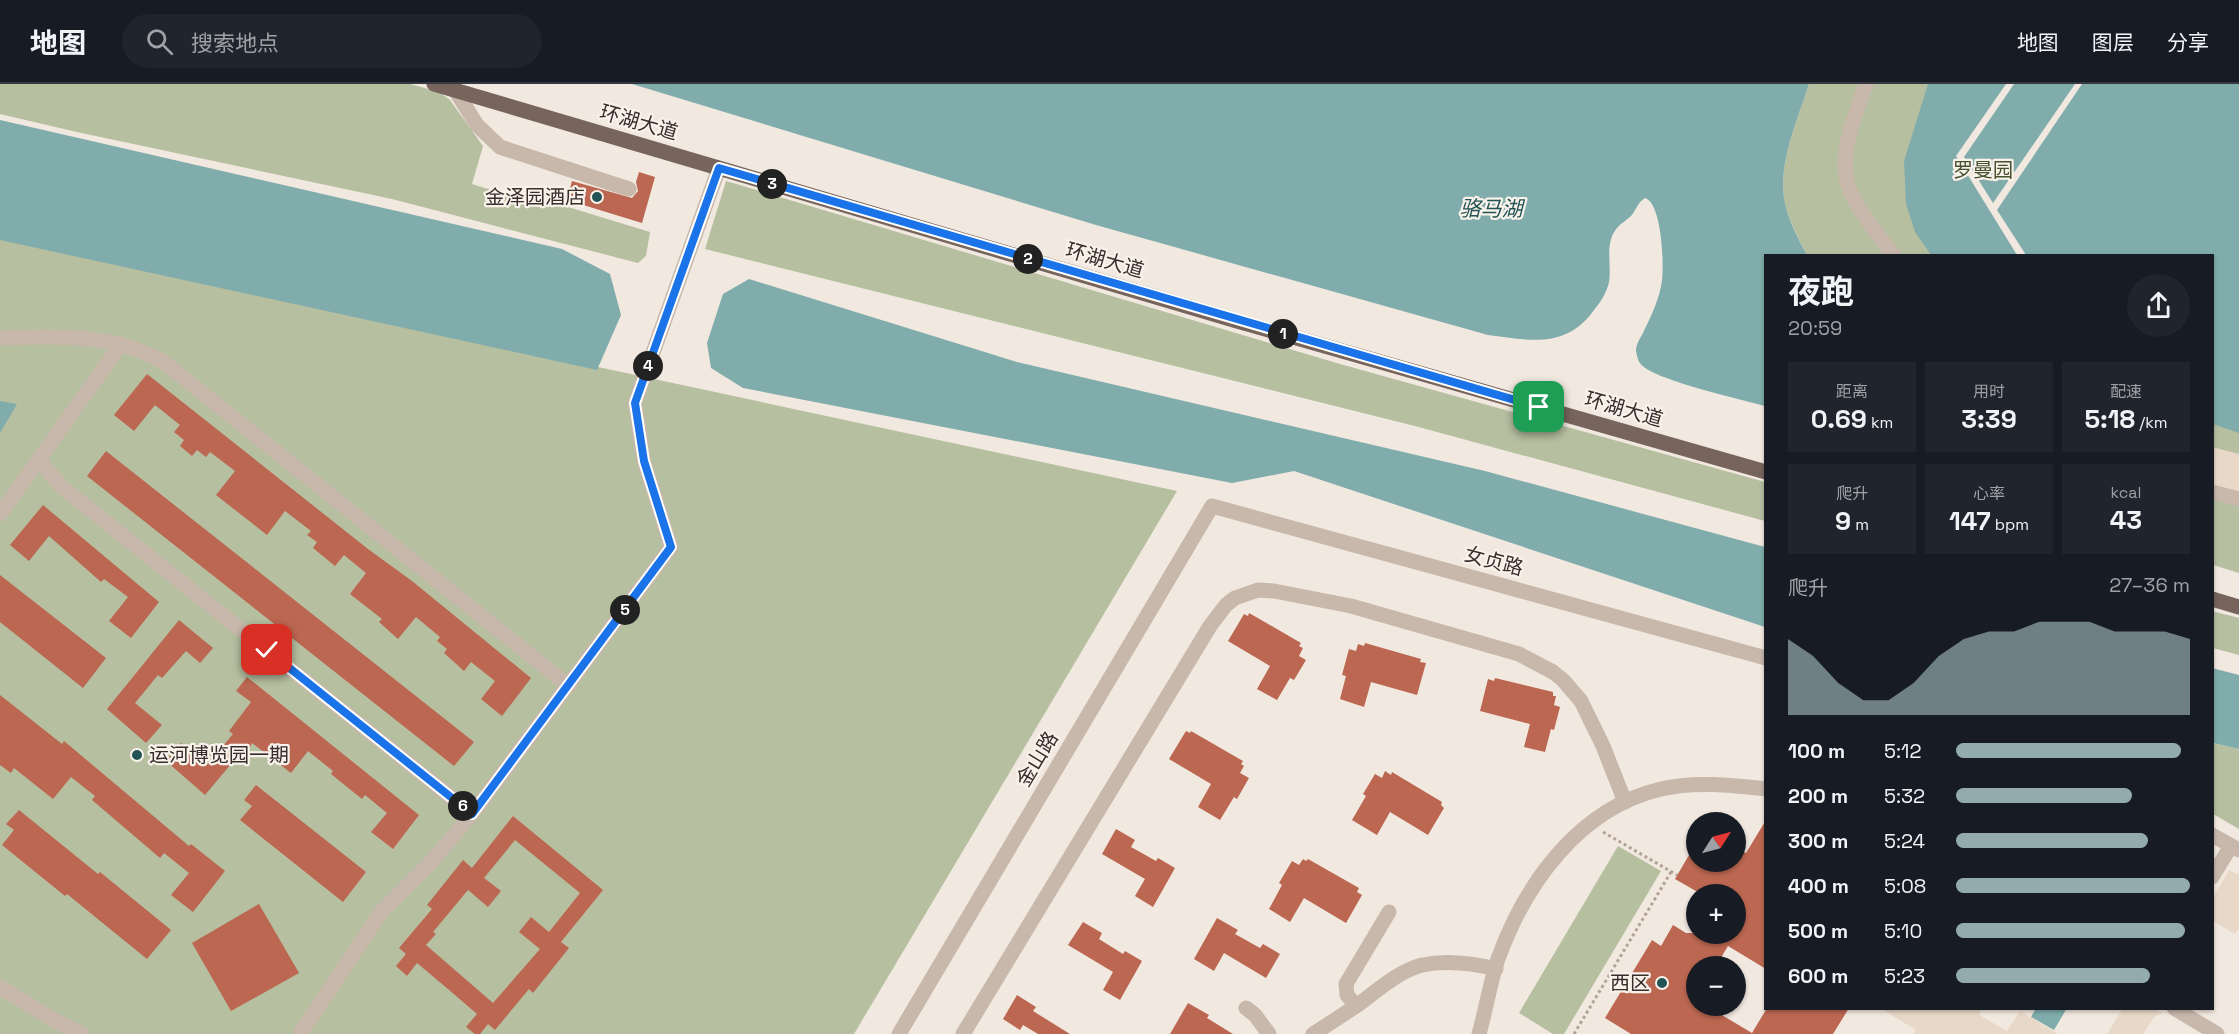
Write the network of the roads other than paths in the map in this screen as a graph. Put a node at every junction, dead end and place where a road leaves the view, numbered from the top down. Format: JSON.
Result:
{"nodes":[{"id":1,"x":434,"y":84,"type":"edge"},
{"id":2,"x":1866,"y":84,"type":"edge"},
{"id":3,"x":455,"y":90,"type":"junction"},
{"id":4,"x":719,"y":168,"type":"junction"},
{"id":5,"x":629,"y":189,"type":"dead end"},
{"id":6,"x":1892,"y":254,"type":"edge"},
{"id":7,"x":0,"y":338,"type":"edge"},
{"id":8,"x":121,"y":344,"type":"junction"},
{"id":9,"x":39,"y":461,"type":"junction"},
{"id":10,"x":1764,"y":471,"type":"edge"},
{"id":11,"x":2214,"y":493,"type":"edge"},
{"id":12,"x":2239,"y":500,"type":"edge"},
{"id":13,"x":1212,"y":506,"type":"joint"},
{"id":14,"x":0,"y":514,"type":"edge"},
{"id":15,"x":2214,"y":600,"type":"edge"},
{"id":16,"x":2239,"y":607,"type":"edge"},
{"id":17,"x":1764,"y":657,"type":"edge"},
{"id":18,"x":569,"y":686,"type":"junction"},
{"id":19,"x":1764,"y":789,"type":"edge"},
{"id":20,"x":1625,"y":802,"type":"junction"},
{"id":21,"x":472,"y":814,"type":"junction"},
{"id":22,"x":2214,"y":837,"type":"edge"},
{"id":23,"x":2235,"y":848,"type":"edge"},
{"id":24,"x":2214,"y":874,"type":"edge"},
{"id":25,"x":1389,"y":912,"type":"dead end"},
{"id":26,"x":1496,"y":969,"type":"junction"},
{"id":27,"x":0,"y":987,"type":"edge"},
{"id":28,"x":1356,"y":1006,"type":"junction"},
{"id":29,"x":1246,"y":1008,"type":"dead end"},
{"id":30,"x":2177,"y":1010,"type":"edge"},
{"id":31,"x":82,"y":1034,"type":"edge"},
{"id":32,"x":300,"y":1034,"type":"edge"},
{"id":33,"x":899,"y":1034,"type":"edge"},
{"id":34,"x":963,"y":1034,"type":"edge"},
{"id":35,"x":1269,"y":1034,"type":"edge"},
{"id":36,"x":1313,"y":1034,"type":"edge"},
{"id":37,"x":1479,"y":1034,"type":"edge"},
{"id":38,"x":2217,"y":1034,"type":"edge"}],
"edges":[{"from":1,"to":3,"type":"main road","name":"环湖大道"},
{"from":2,"to":6,"type":"street"},
{"from":3,"to":4,"type":"main road","name":"环湖大道"},
{"from":3,"to":5,"type":"street"},
{"from":4,"to":10,"type":"main road","name":"环湖大道"},
{"from":4,"to":18,"type":"street"},
{"from":7,"to":8,"type":"street"},
{"from":8,"to":9,"type":"street"},
{"from":8,"to":18,"type":"street"},
{"from":9,"to":14,"type":"street"},
{"from":9,"to":21,"type":"street"},
{"from":11,"to":12,"type":"street"},
{"from":13,"to":17,"type":"street","name":"女贞路"},
{"from":13,"to":33,"type":"street","name":"金山路"},
{"from":15,"to":16,"type":"main road"},
{"from":18,"to":21,"type":"street"},
{"from":19,"to":20,"type":"street"},
{"from":20,"to":26,"type":"street"},
{"from":20,"to":34,"type":"street"},
{"from":21,"to":32,"type":"street"},
{"from":22,"to":23,"type":"street"},
{"from":23,"to":24,"type":"street"},
{"from":25,"to":28,"type":"street"},
{"from":26,"to":28,"type":"street"},
{"from":26,"to":37,"type":"street"},
{"from":27,"to":31,"type":"street"},
{"from":28,"to":36,"type":"street"},
{"from":29,"to":35,"type":"street"},
{"from":30,"to":38,"type":"street"}]}
